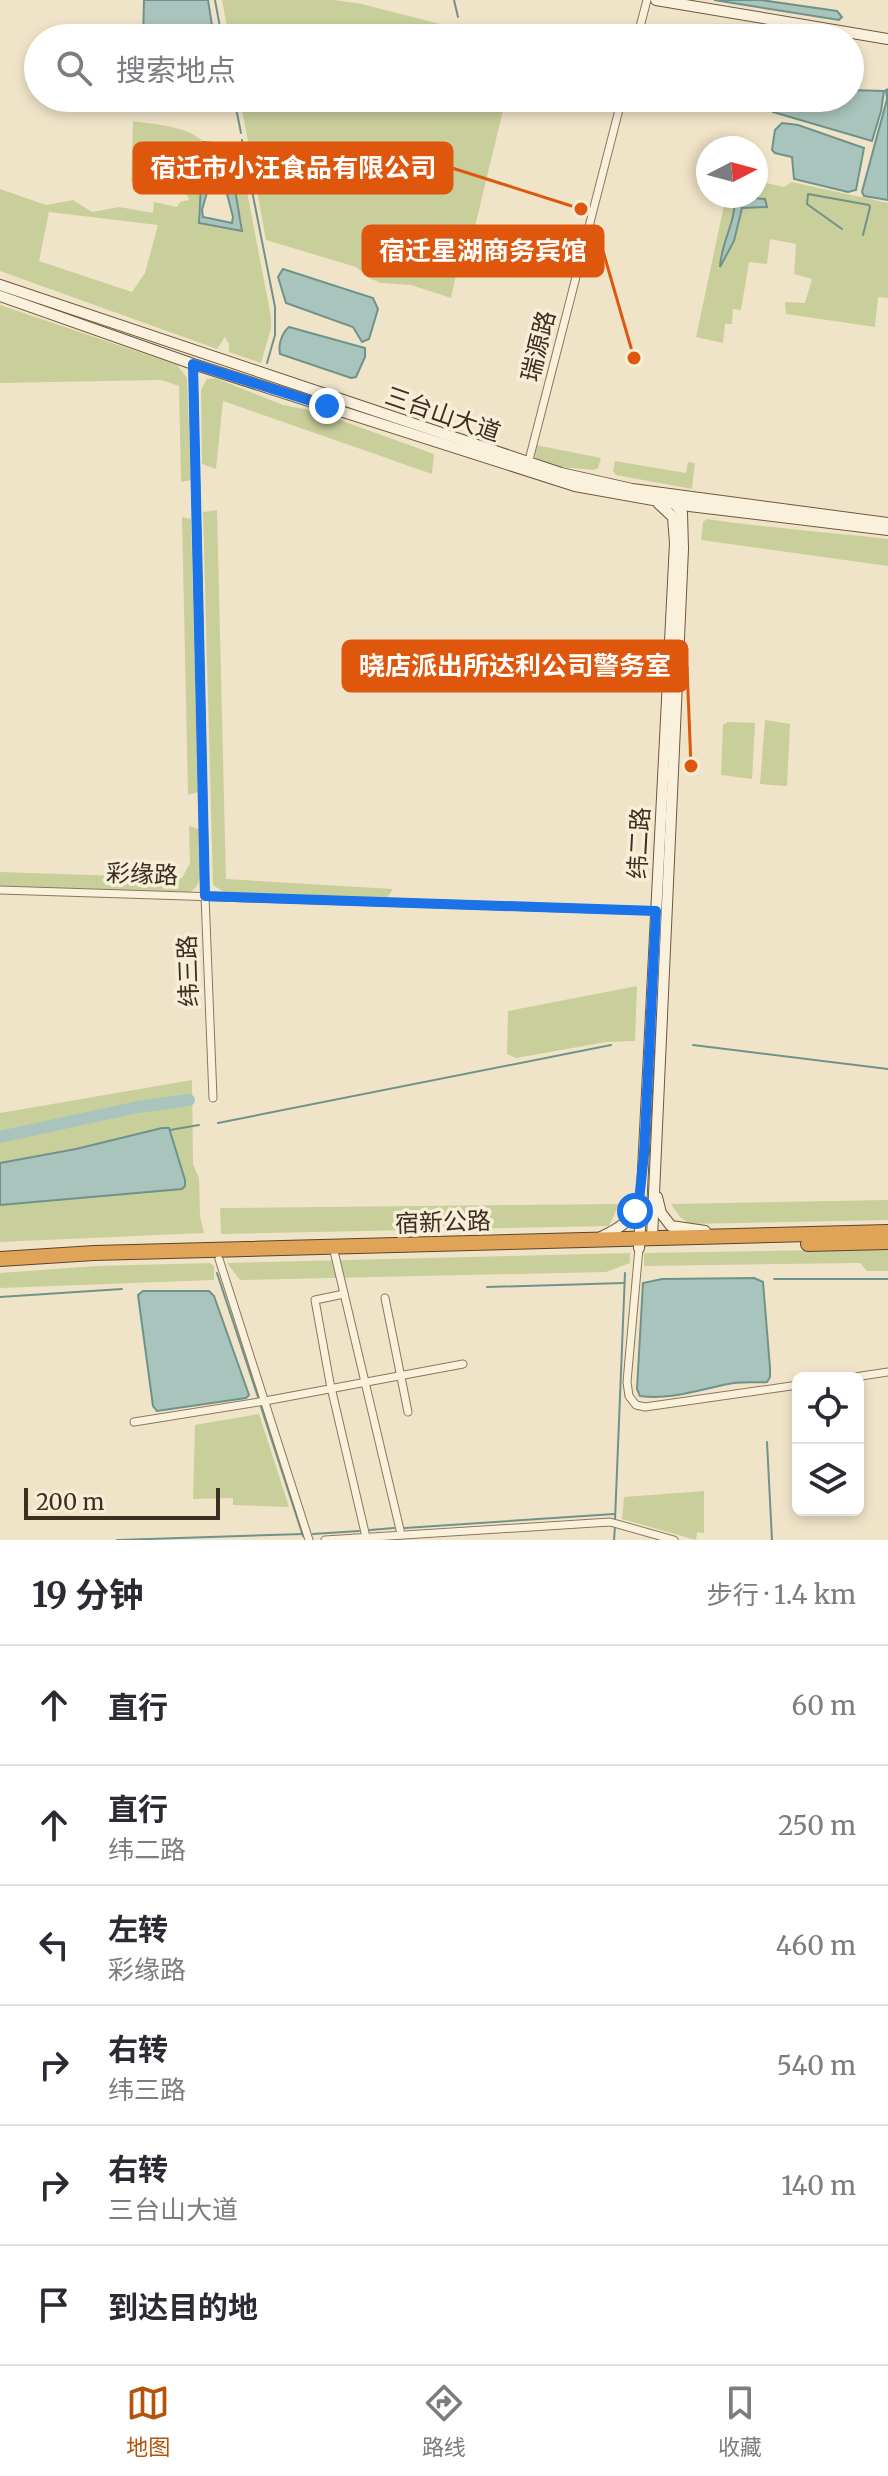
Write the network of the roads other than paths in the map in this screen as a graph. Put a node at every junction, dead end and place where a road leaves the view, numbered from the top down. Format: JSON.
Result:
{"nodes":[{"id":1,"x":647,"y":0,"type":"edge"},
{"id":2,"x":656,"y":0,"type":"edge"},
{"id":3,"x":701,"y":3,"type":"edge"},
{"id":4,"x":641,"y":24,"type":"edge"},
{"id":5,"x":810,"y":24,"type":"edge"},
{"id":6,"x":864,"y":34,"type":"edge"},
{"id":7,"x":888,"y":39,"type":"edge"},
{"id":8,"x":618,"y":112,"type":"edge"},
{"id":9,"x":0,"y":285,"type":"edge"},
{"id":10,"x":0,"y":296,"type":"edge"},
{"id":11,"x":193,"y":364,"type":"junction"},
{"id":12,"x":528,"y":464,"type":"junction"},
{"id":13,"x":654,"y":496,"type":"junction"},
{"id":14,"x":675,"y":505,"type":"junction"},
{"id":15,"x":715,"y":510,"type":"junction"},
{"id":16,"x":888,"y":523,"type":"edge"},
{"id":17,"x":888,"y":530,"type":"edge"},
{"id":18,"x":680,"y":607,"type":"junction"},
{"id":19,"x":0,"y":890,"type":"edge"},
{"id":20,"x":205,"y":896,"type":"junction"},
{"id":21,"x":661,"y":911,"type":"junction"},
{"id":22,"x":213,"y":1098,"type":"dead end"},
{"id":23,"x":644,"y":1154,"type":"junction"},
{"id":24,"x":655,"y":1168,"type":"junction"},
{"id":25,"x":888,"y":1232,"type":"edge"},
{"id":26,"x":783,"y":1235,"type":"junction"},
{"id":27,"x":596,"y":1240,"type":"junction"},
{"id":28,"x":644,"y":1242,"type":"junction"},
{"id":29,"x":888,"y":1242,"type":"edge"},
{"id":30,"x":334,"y":1251,"type":"junction"},
{"id":31,"x":0,"y":1259,"type":"edge"},
{"id":32,"x":219,"y":1259,"type":"junction"},
{"id":33,"x":0,"y":1269,"type":"edge"},
{"id":34,"x":344,"y":1294,"type":"junction"},
{"id":35,"x":385,"y":1298,"type":"dead end"},
{"id":36,"x":463,"y":1364,"type":"dead end"},
{"id":37,"x":888,"y":1372,"type":"edge"},
{"id":38,"x":400,"y":1376,"type":"junction"},
{"id":39,"x":864,"y":1376,"type":"edge"},
{"id":40,"x":365,"y":1382,"type":"junction"},
{"id":41,"x":792,"y":1386,"type":"edge"},
{"id":42,"x":332,"y":1388,"type":"junction"},
{"id":43,"x":265,"y":1401,"type":"junction"},
{"id":44,"x":408,"y":1412,"type":"dead end"},
{"id":45,"x":134,"y":1422,"type":"dead end"},
{"id":46,"x":401,"y":1534,"type":"junction"},
{"id":47,"x":366,"y":1537,"type":"junction"},
{"id":48,"x":309,"y":1540,"type":"edge"},
{"id":49,"x":325,"y":1540,"type":"edge"},
{"id":50,"x":674,"y":1540,"type":"edge"}],
"edges":[{"from":1,"to":4,"type":"street"},
{"from":2,"to":3,"type":"street"},
{"from":3,"to":5,"type":"street"},
{"from":6,"to":7,"type":"street"},
{"from":8,"to":12,"type":"street","name":"瑞源路"},
{"from":9,"to":12,"type":"street","name":"三台山大道"},
{"from":10,"to":11,"type":"street","name":"三台山大道"},
{"from":11,"to":13,"type":"street","name":"三台山大道"},
{"from":11,"to":20,"type":"street","name":"纬三路"},
{"from":12,"to":13,"type":"street","name":"三台山大道"},
{"from":13,"to":14,"type":"street"},
{"from":13,"to":16,"type":"street","name":"三台山大道"},
{"from":13,"to":21,"type":"street","name":"纬二路"},
{"from":14,"to":15,"type":"street"},
{"from":14,"to":18,"type":"street","name":"纬二路"},
{"from":15,"to":17,"type":"street"},
{"from":15,"to":18,"type":"street"},
{"from":18,"to":21,"type":"street","name":"纬二路"},
{"from":19,"to":20,"type":"street","name":"彩缘路"},
{"from":20,"to":21,"type":"street","name":"彩缘路"},
{"from":20,"to":22,"type":"street","name":"纬三路"},
{"from":21,"to":23,"type":"street","name":"纬二路"},
{"from":21,"to":24,"type":"street","name":"纬二路"},
{"from":23,"to":27,"type":"street"},
{"from":23,"to":28,"type":"street","name":"纬二路"},
{"from":24,"to":26,"type":"street"},
{"from":24,"to":28,"type":"street","name":"纬二路"},
{"from":25,"to":26,"type":"highway","name":"宿新公路"},
{"from":26,"to":28,"type":"highway","name":"宿新公路"},
{"from":27,"to":28,"type":"highway","name":"宿新公路"},
{"from":27,"to":30,"type":"highway","name":"宿新公路"},
{"from":28,"to":29,"type":"highway","name":"宿新公路"},
{"from":28,"to":30,"type":"highway","name":"宿新公路"},
{"from":28,"to":41,"type":"street"},
{"from":30,"to":31,"type":"highway","name":"宿新公路"},
{"from":30,"to":32,"type":"highway","name":"宿新公路"},
{"from":30,"to":34,"type":"street"},
{"from":32,"to":33,"type":"highway","name":"宿新公路"},
{"from":32,"to":43,"type":"street"},
{"from":34,"to":40,"type":"street"},
{"from":34,"to":42,"type":"street"},
{"from":35,"to":38,"type":"street"},
{"from":36,"to":38,"type":"street"},
{"from":37,"to":39,"type":"street"},
{"from":38,"to":40,"type":"street"},
{"from":38,"to":44,"type":"street"},
{"from":40,"to":42,"type":"street"},
{"from":40,"to":46,"type":"street"},
{"from":42,"to":43,"type":"street"},
{"from":42,"to":47,"type":"street"},
{"from":43,"to":45,"type":"street"},
{"from":43,"to":48,"type":"street"},
{"from":46,"to":47,"type":"street"},
{"from":46,"to":50,"type":"street"},
{"from":47,"to":49,"type":"street"}]}
